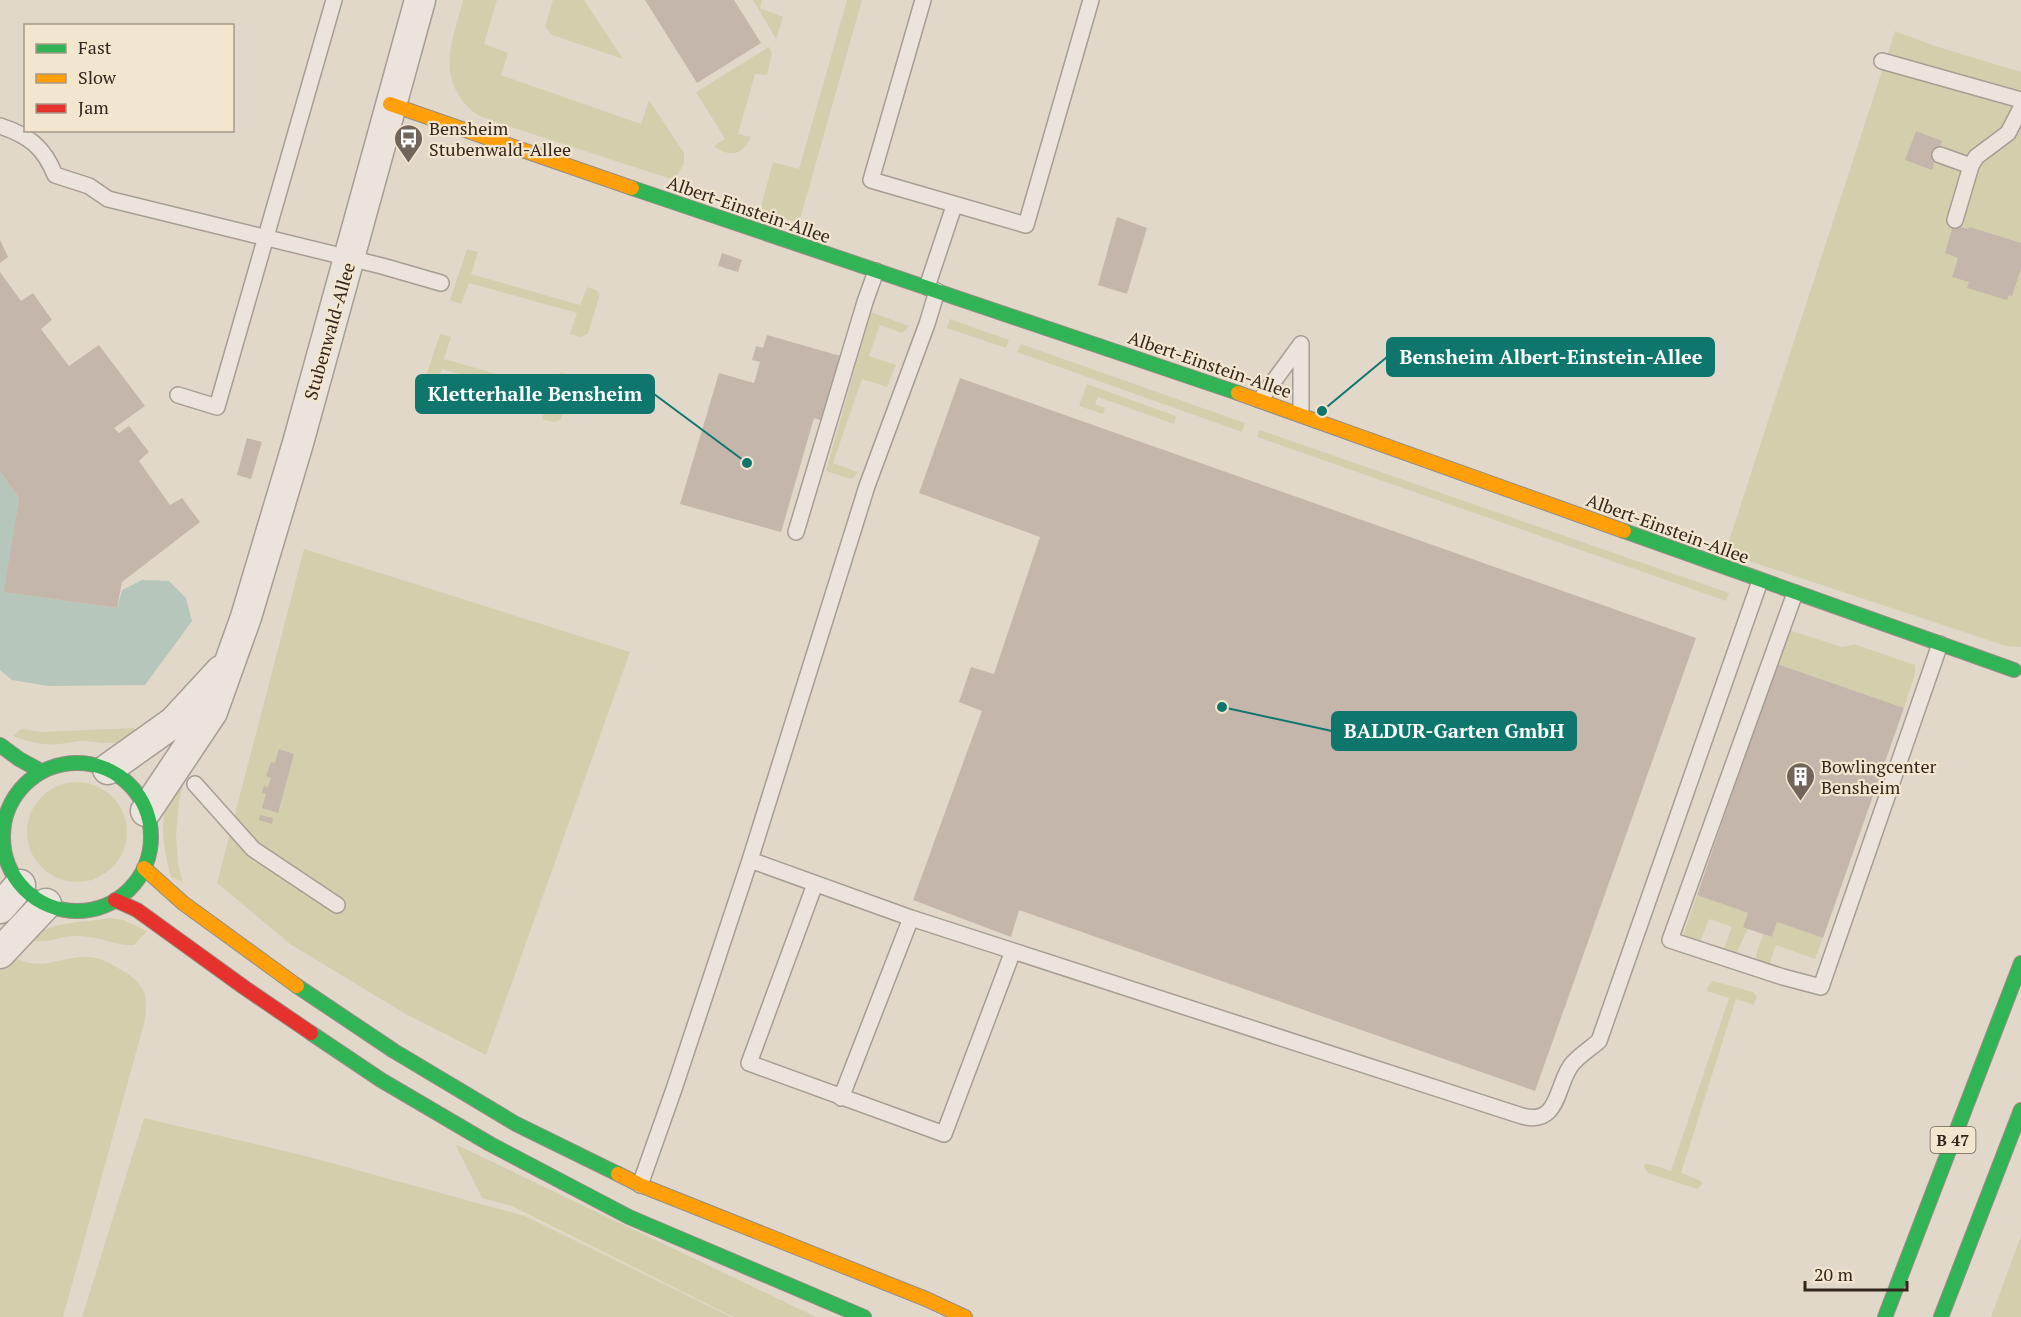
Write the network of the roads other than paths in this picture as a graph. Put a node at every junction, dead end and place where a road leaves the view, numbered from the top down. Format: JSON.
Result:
{"nodes":[{"id":1,"x":334,"y":0,"type":"edge"},
{"id":2,"x":420,"y":0,"type":"edge"},
{"id":3,"x":922,"y":0,"type":"edge"},
{"id":4,"x":1091,"y":0,"type":"edge"},
{"id":5,"x":1882,"y":61,"type":"dead end"},
{"id":6,"x":2021,"y":100,"type":"edge"},
{"id":7,"x":390,"y":104,"type":"junction"},
{"id":8,"x":2021,"y":108,"type":"edge"},
{"id":9,"x":0,"y":126,"type":"edge"},
{"id":10,"x":1940,"y":155,"type":"dead end"},
{"id":11,"x":1971,"y":166,"type":"junction"},
{"id":12,"x":954,"y":206,"type":"junction"},
{"id":13,"x":1955,"y":220,"type":"dead end"},
{"id":14,"x":264,"y":238,"type":"junction"},
{"id":15,"x":350,"y":258,"type":"junction"},
{"id":16,"x":876,"y":271,"type":"junction"},
{"id":17,"x":441,"y":283,"type":"dead end"},
{"id":18,"x":932,"y":289,"type":"junction"},
{"id":19,"x":178,"y":395,"type":"dead end"},
{"id":20,"x":1260,"y":400,"type":"junction"},
{"id":21,"x":1301,"y":414,"type":"junction"},
{"id":22,"x":796,"y":532,"type":"dead end"},
{"id":23,"x":1760,"y":581,"type":"junction"},
{"id":24,"x":1795,"y":593,"type":"junction"},
{"id":25,"x":1940,"y":644,"type":"junction"},
{"id":26,"x":231,"y":660,"type":"junction"},
{"id":27,"x":2017,"y":669,"type":"edge"},
{"id":28,"x":0,"y":745,"type":"edge"},
{"id":29,"x":108,"y":769,"type":"junction"},
{"id":30,"x":41,"y":771,"type":"junction"},
{"id":31,"x":195,"y":784,"type":"dead end"},
{"id":32,"x":0,"y":794,"type":"edge"},
{"id":33,"x":10,"y":805,"type":"junction"},
{"id":34,"x":146,"y":811,"type":"junction"},
{"id":35,"x":750,"y":860,"type":"junction"},
{"id":36,"x":144,"y":868,"type":"junction"},
{"id":37,"x":815,"y":884,"type":"junction"},
{"id":38,"x":20,"y":885,"type":"junction"},
{"id":39,"x":115,"y":900,"type":"junction"},
{"id":40,"x":46,"y":904,"type":"junction"},
{"id":41,"x":337,"y":905,"type":"dead end"},
{"id":42,"x":0,"y":908,"type":"edge"},
{"id":43,"x":911,"y":918,"type":"junction"},
{"id":44,"x":1013,"y":951,"type":"junction"},
{"id":45,"x":0,"y":953,"type":"edge"},
{"id":46,"x":2021,"y":963,"type":"edge"},
{"id":47,"x":841,"y":1098,"type":"junction"},
{"id":48,"x":2021,"y":1110,"type":"edge"},
{"id":49,"x":640,"y":1185,"type":"junction"},
{"id":50,"x":861,"y":1316,"type":"edge"},
{"id":51,"x":965,"y":1317,"type":"edge"},
{"id":52,"x":1884,"y":1317,"type":"edge"},
{"id":53,"x":1941,"y":1317,"type":"edge"}],
"edges":[{"from":1,"to":14,"type":"lane"},
{"from":2,"to":7,"type":"street","name":"Stubenwald-Allee"},
{"from":3,"to":12,"type":"lane"},
{"from":4,"to":12,"type":"lane"},
{"from":5,"to":6,"type":"lane"},
{"from":7,"to":15,"type":"street","name":"Stubenwald-Allee"},
{"from":7,"to":16,"type":"main road","name":"Albert-Einstein-Allee"},
{"from":8,"to":11,"type":"lane"},
{"from":9,"to":14,"type":"lane"},
{"from":10,"to":11,"type":"lane"},
{"from":11,"to":13,"type":"lane"},
{"from":12,"to":18,"type":"lane"},
{"from":14,"to":15,"type":"lane"},
{"from":14,"to":19,"type":"lane"},
{"from":15,"to":17,"type":"lane"},
{"from":15,"to":26,"type":"street","name":"Stubenwald-Allee"},
{"from":16,"to":18,"type":"main road","name":"Albert-Einstein-Allee"},
{"from":16,"to":22,"type":"lane"},
{"from":18,"to":20,"type":"main road","name":"Albert-Einstein-Allee"},
{"from":18,"to":35,"type":"lane"},
{"from":20,"to":21,"type":"main road","name":"Albert-Einstein-Allee"},
{"from":20,"to":21,"type":"lane"},
{"from":21,"to":23,"type":"main road","name":"Albert-Einstein-Allee"},
{"from":23,"to":24,"type":"main road","name":"Albert-Einstein-Allee"},
{"from":23,"to":44,"type":"lane"},
{"from":24,"to":25,"type":"main road","name":"Albert-Einstein-Allee"},
{"from":24,"to":25,"type":"lane"},
{"from":25,"to":27,"type":"main road","name":"Albert-Einstein-Allee"},
{"from":26,"to":29,"type":"street","name":"Stubenwald-Allee"},
{"from":26,"to":34,"type":"street","name":"Stubenwald-Allee"},
{"from":28,"to":30,"type":"main road"},
{"from":29,"to":30,"type":"main road"},
{"from":29,"to":34,"type":"main road"},
{"from":30,"to":33,"type":"main road"},
{"from":31,"to":41,"type":"lane"},
{"from":32,"to":33,"type":"main road"},
{"from":33,"to":38,"type":"main road"},
{"from":34,"to":36,"type":"main road"},
{"from":35,"to":37,"type":"lane"},
{"from":35,"to":49,"type":"lane"},
{"from":36,"to":39,"type":"main road"},
{"from":36,"to":49,"type":"main road"},
{"from":37,"to":43,"type":"lane"},
{"from":37,"to":47,"type":"lane"},
{"from":38,"to":40,"type":"main road"},
{"from":38,"to":42,"type":"street"},
{"from":39,"to":40,"type":"main road"},
{"from":39,"to":50,"type":"main road"},
{"from":40,"to":45,"type":"street"},
{"from":43,"to":44,"type":"lane"},
{"from":43,"to":47,"type":"lane"},
{"from":44,"to":47,"type":"lane"},
{"from":46,"to":52,"type":"main road","number":"B 47"},
{"from":48,"to":53,"type":"main road"},
{"from":49,"to":51,"type":"main road"}]}
